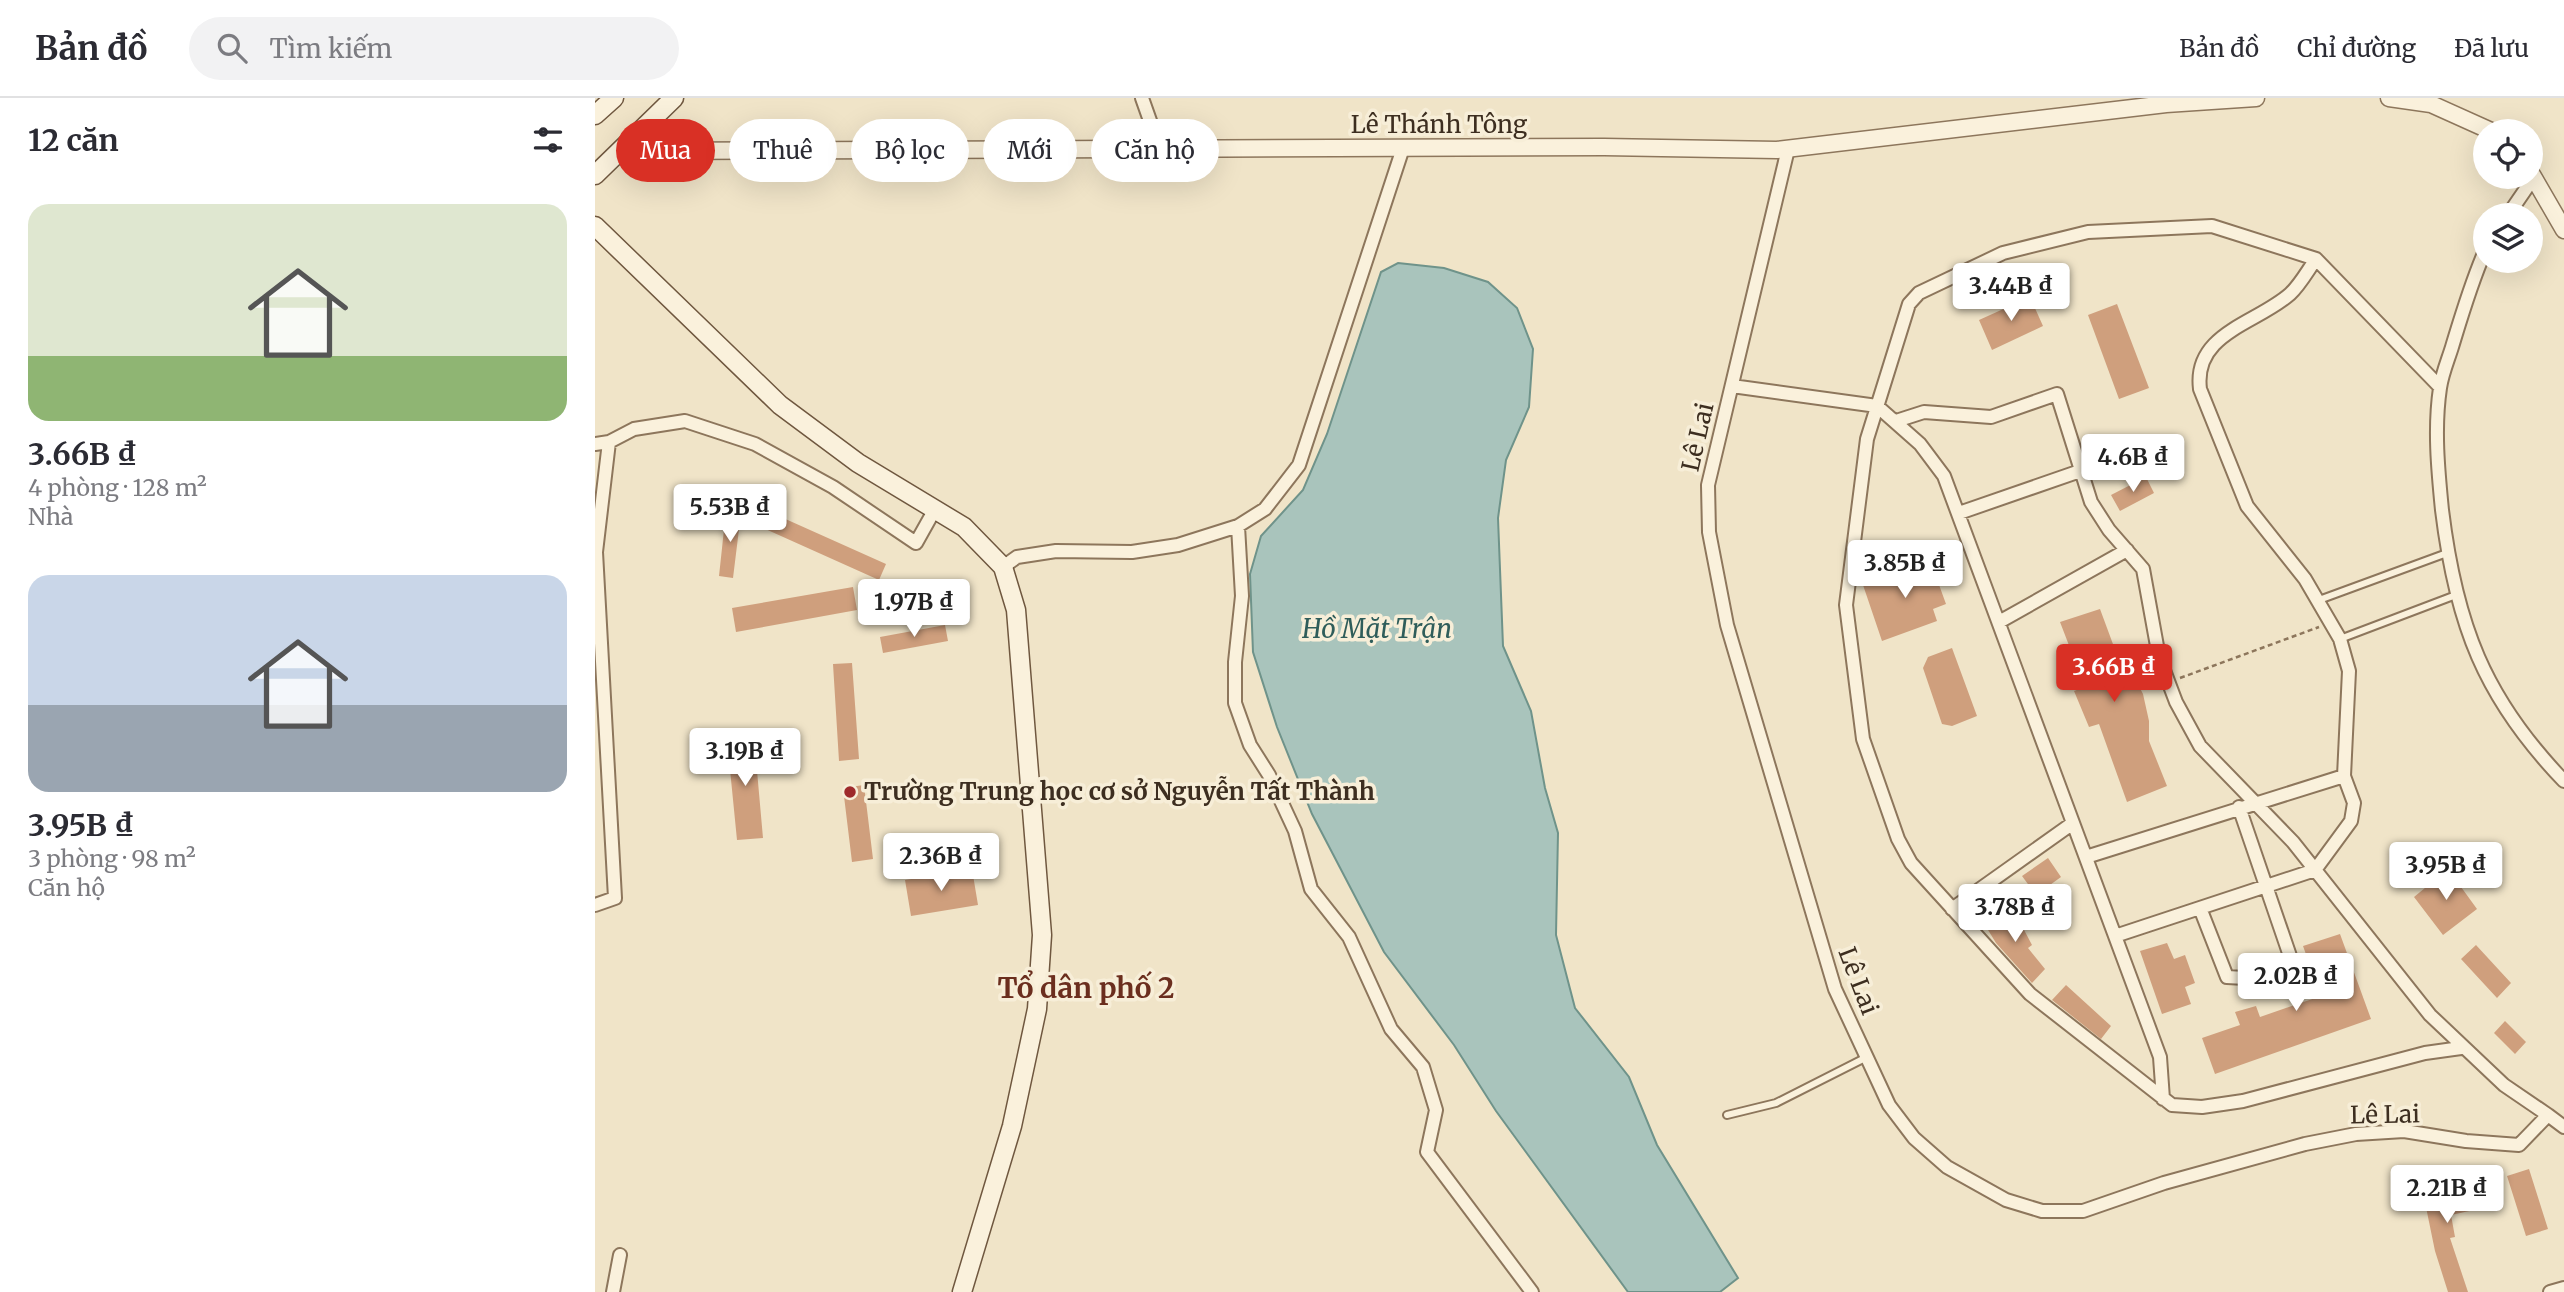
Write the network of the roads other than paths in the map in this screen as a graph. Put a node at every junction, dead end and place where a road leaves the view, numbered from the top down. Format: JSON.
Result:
{"nodes":[{"id":1,"x":614,"y":98,"type":"edge"},
{"id":2,"x":674,"y":98,"type":"edge"},
{"id":3,"x":1143,"y":98,"type":"edge"},
{"id":4,"x":2256,"y":98,"type":"edge"},
{"id":5,"x":2389,"y":98,"type":"edge"},
{"id":6,"x":595,"y":115,"type":"edge"},
{"id":7,"x":653,"y":119,"type":"edge"},
{"id":8,"x":1150,"y":119,"type":"edge"},
{"id":9,"x":2473,"y":123,"type":"edge"},
{"id":10,"x":1403,"y":148,"type":"junction"},
{"id":11,"x":1091,"y":149,"type":"edge"},
{"id":12,"x":1219,"y":149,"type":"edge"},
{"id":13,"x":1789,"y":149,"type":"junction"},
{"id":14,"x":715,"y":151,"type":"edge"},
{"id":15,"x":616,"y":155,"type":"edge"},
{"id":16,"x":595,"y":175,"type":"edge"},
{"id":17,"x":2540,"y":189,"type":"edge"},
{"id":18,"x":595,"y":226,"type":"edge"},
{"id":19,"x":2564,"y":230,"type":"edge"},
{"id":20,"x":2316,"y":259,"type":"junction"},
{"id":21,"x":2475,"y":273,"type":"edge"},
{"id":22,"x":1731,"y":386,"type":"junction"},
{"id":23,"x":2440,"y":387,"type":"junction"},
{"id":24,"x":1877,"y":406,"type":"junction"},
{"id":25,"x":1896,"y":421,"type":"junction"},
{"id":26,"x":609,"y":442,"type":"junction"},
{"id":27,"x":595,"y":444,"type":"edge"},
{"id":28,"x":2083,"y":470,"type":"junction"},
{"id":29,"x":935,"y":509,"type":"junction"},
{"id":30,"x":1959,"y":513,"type":"junction"},
{"id":31,"x":1238,"y":526,"type":"junction"},
{"id":32,"x":2127,"y":550,"type":"junction"},
{"id":33,"x":2447,"y":552,"type":"junction"},
{"id":34,"x":1003,"y":567,"type":"junction"},
{"id":35,"x":2456,"y":595,"type":"junction"},
{"id":36,"x":2319,"y":600,"type":"junction"},
{"id":37,"x":1999,"y":622,"type":"junction"},
{"id":38,"x":2340,"y":639,"type":"junction"},
{"id":39,"x":2344,"y":776,"type":"junction"},
{"id":40,"x":2564,"y":781,"type":"edge"},
{"id":41,"x":2256,"y":802,"type":"junction"},
{"id":42,"x":2239,"y":807,"type":"junction"},
{"id":43,"x":2073,"y":823,"type":"junction"},
{"id":44,"x":2086,"y":857,"type":"junction"},
{"id":45,"x":2315,"y":870,"type":"junction"},
{"id":46,"x":2268,"y":886,"type":"junction"},
{"id":47,"x":595,"y":905,"type":"edge"},
{"id":48,"x":2200,"y":908,"type":"junction"},
{"id":49,"x":1952,"y":909,"type":"junction"},
{"id":50,"x":2115,"y":936,"type":"junction"},
{"id":51,"x":2461,"y":1048,"type":"junction"},
{"id":52,"x":1867,"y":1057,"type":"junction"},
{"id":53,"x":2163,"y":1099,"type":"junction"},
{"id":54,"x":1727,"y":1115,"type":"dead end"},
{"id":55,"x":2548,"y":1115,"type":"junction"},
{"id":56,"x":2564,"y":1127,"type":"edge"},
{"id":57,"x":620,"y":1255,"type":"dead end"},
{"id":58,"x":2564,"y":1288,"type":"edge"},
{"id":59,"x":613,"y":1292,"type":"edge"},
{"id":60,"x":962,"y":1292,"type":"edge"},
{"id":61,"x":1532,"y":1292,"type":"edge"},
{"id":62,"x":2550,"y":1292,"type":"edge"}],
"edges":[{"from":1,"to":6,"type":"main road"},
{"from":2,"to":7,"type":"main road"},
{"from":3,"to":8,"type":"street"},
{"from":4,"to":13,"type":"street","name":"Lê Thánh Tông"},
{"from":5,"to":9,"type":"street"},
{"from":10,"to":12,"type":"street","name":"Lê Thánh Tông"},
{"from":10,"to":13,"type":"street","name":"Lê Thánh Tông"},
{"from":10,"to":31,"type":"street"},
{"from":11,"to":14,"type":"street","name":"Lê Thánh Tông"},
{"from":13,"to":22,"type":"street","name":"Lê Lai"},
{"from":15,"to":16,"type":"main road"},
{"from":17,"to":19,"type":"street"},
{"from":18,"to":29,"type":"main road"},
{"from":20,"to":23,"type":"street"},
{"from":20,"to":24,"type":"street"},
{"from":20,"to":36,"type":"street"},
{"from":21,"to":23,"type":"street"},
{"from":22,"to":24,"type":"street"},
{"from":22,"to":52,"type":"street","name":"Lê Lai"},
{"from":23,"to":33,"type":"street"},
{"from":24,"to":25,"type":"street"},
{"from":24,"to":49,"type":"street"},
{"from":25,"to":28,"type":"street"},
{"from":25,"to":30,"type":"street"},
{"from":26,"to":27,"type":"street"},
{"from":26,"to":29,"type":"street"},
{"from":26,"to":47,"type":"street"},
{"from":28,"to":30,"type":"street"},
{"from":28,"to":32,"type":"street"},
{"from":29,"to":34,"type":"main road"},
{"from":30,"to":37,"type":"street"},
{"from":31,"to":34,"type":"street"},
{"from":31,"to":61,"type":"street"},
{"from":32,"to":37,"type":"street"},
{"from":32,"to":41,"type":"street"},
{"from":33,"to":35,"type":"street"},
{"from":33,"to":36,"type":"lane"},
{"from":34,"to":60,"type":"main road"},
{"from":35,"to":38,"type":"lane"},
{"from":35,"to":40,"type":"street"},
{"from":36,"to":38,"type":"street"},
{"from":37,"to":43,"type":"street"},
{"from":38,"to":39,"type":"street"},
{"from":39,"to":41,"type":"street"},
{"from":39,"to":45,"type":"street"},
{"from":41,"to":42,"type":"street"},
{"from":41,"to":45,"type":"street"},
{"from":42,"to":44,"type":"street"},
{"from":42,"to":46,"type":"street"},
{"from":43,"to":44,"type":"street"},
{"from":43,"to":49,"type":"street"},
{"from":44,"to":50,"type":"street"},
{"from":45,"to":46,"type":"street"},
{"from":45,"to":51,"type":"street"},
{"from":46,"to":48,"type":"street"},
{"from":46,"to":48,"type":"street"},
{"from":48,"to":50,"type":"street"},
{"from":49,"to":53,"type":"street"},
{"from":50,"to":53,"type":"street"},
{"from":51,"to":53,"type":"street"},
{"from":51,"to":55,"type":"street"},
{"from":52,"to":54,"type":"lane"},
{"from":52,"to":55,"type":"street","name":"Lê Lai"},
{"from":55,"to":56,"type":"street"},
{"from":57,"to":59,"type":"street"},
{"from":58,"to":62,"type":"street"}]}
